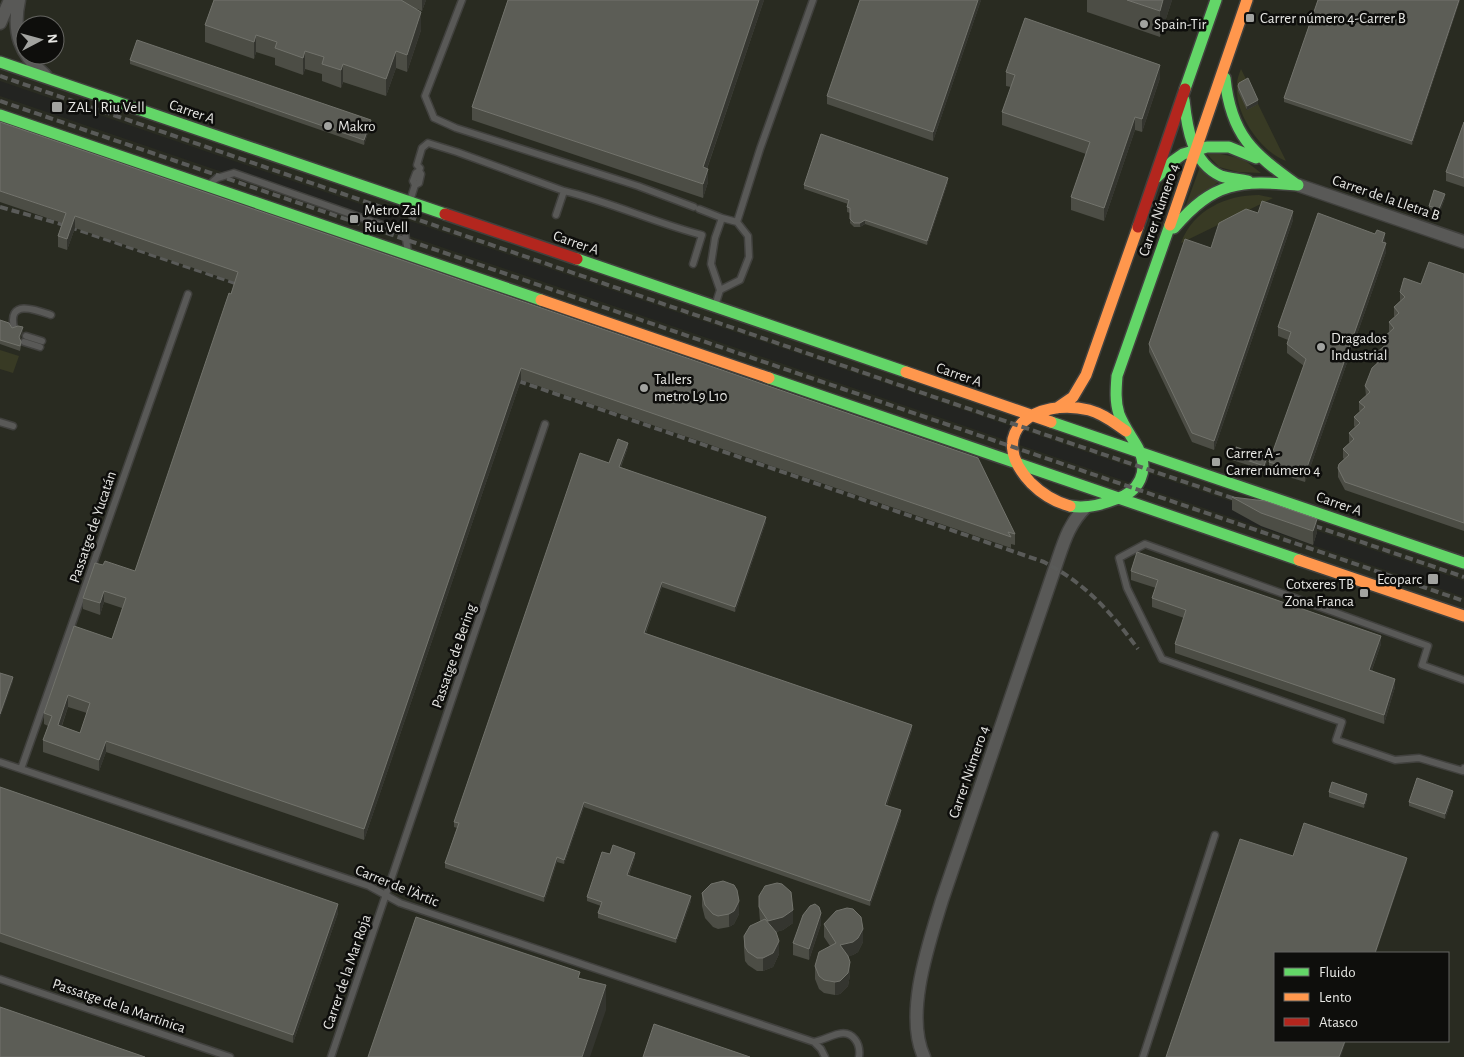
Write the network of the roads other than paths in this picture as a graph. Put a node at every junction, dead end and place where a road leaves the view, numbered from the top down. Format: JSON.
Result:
{"nodes":[{"id":1,"x":10,"y":0,"type":"edge"},
{"id":2,"x":20,"y":0,"type":"edge"},
{"id":3,"x":462,"y":0,"type":"edge"},
{"id":4,"x":814,"y":0,"type":"edge"},
{"id":5,"x":1216,"y":0,"type":"edge"},
{"id":6,"x":1247,"y":0,"type":"edge"},
{"id":7,"x":0,"y":23,"type":"edge"},
{"id":8,"x":0,"y":62,"type":"edge"},
{"id":9,"x":1224,"y":71,"type":"junction"},
{"id":10,"x":49,"y":79,"type":"junction"},
{"id":11,"x":1183,"y":96,"type":"junction"},
{"id":12,"x":0,"y":115,"type":"edge"},
{"id":13,"x":1196,"y":150,"type":"junction"},
{"id":14,"x":1264,"y":161,"type":"junction"},
{"id":15,"x":1154,"y":180,"type":"junction"},
{"id":16,"x":1256,"y":182,"type":"junction"},
{"id":17,"x":1298,"y":185,"type":"junction"},
{"id":18,"x":208,"y":187,"type":"junction"},
{"id":19,"x":564,"y":191,"type":"junction"},
{"id":20,"x":410,"y":202,"type":"junction"},
{"id":21,"x":556,"y":215,"type":"dead end"},
{"id":22,"x":722,"y":218,"type":"junction"},
{"id":23,"x":737,"y":222,"type":"junction"},
{"id":24,"x":702,"y":235,"type":"junction"},
{"id":25,"x":715,"y":238,"type":"junction"},
{"id":26,"x":1167,"y":238,"type":"junction"},
{"id":27,"x":1464,"y":242,"type":"edge"},
{"id":28,"x":409,"y":256,"type":"junction"},
{"id":29,"x":693,"y":264,"type":"dead end"},
{"id":30,"x":720,"y":290,"type":"junction"},
{"id":31,"x":188,"y":294,"type":"dead end"},
{"id":32,"x":715,"y":307,"type":"junction"},
{"id":33,"x":51,"y":315,"type":"dead end"},
{"id":34,"x":14,"y":328,"type":"edge"},
{"id":35,"x":25,"y":339,"type":"dead end"},
{"id":36,"x":41,"y":344,"type":"dead end"},
{"id":37,"x":1056,"y":408,"type":"junction"},
{"id":38,"x":1032,"y":414,"type":"junction"},
{"id":39,"x":0,"y":422,"type":"edge"},
{"id":40,"x":545,"y":424,"type":"dead end"},
{"id":41,"x":13,"y":426,"type":"dead end"},
{"id":42,"x":1126,"y":431,"type":"junction"},
{"id":43,"x":1141,"y":453,"type":"junction"},
{"id":44,"x":1018,"y":464,"type":"junction"},
{"id":45,"x":1121,"y":499,"type":"junction"},
{"id":46,"x":1086,"y":507,"type":"junction"},
{"id":47,"x":1464,"y":563,"type":"edge"},
{"id":48,"x":1464,"y":616,"type":"edge"},
{"id":49,"x":1464,"y":680,"type":"edge"},
{"id":50,"x":0,"y":762,"type":"edge"},
{"id":51,"x":21,"y":769,"type":"junction"},
{"id":52,"x":1464,"y":770,"type":"edge"},
{"id":53,"x":1215,"y":835,"type":"dead end"},
{"id":54,"x":386,"y":895,"type":"junction"},
{"id":55,"x":0,"y":978,"type":"edge"},
{"id":56,"x":814,"y":1042,"type":"junction"},
{"id":57,"x":230,"y":1057,"type":"edge"},
{"id":58,"x":331,"y":1057,"type":"edge"},
{"id":59,"x":825,"y":1057,"type":"edge"},
{"id":60,"x":859,"y":1057,"type":"edge"},
{"id":61,"x":924,"y":1057,"type":"edge"},
{"id":62,"x":1143,"y":1057,"type":"edge"}],
"edges":[{"from":1,"to":7,"type":"street"},
{"from":2,"to":10,"type":"street"},
{"from":3,"to":22,"type":"lane"},
{"from":4,"to":23,"type":"lane"},
{"from":5,"to":11,"type":"main road","name":"Carrer Número 4"},
{"from":6,"to":9,"type":"main road","name":"Carrer Número 4"},
{"from":8,"to":10,"type":"main road","name":"Carrer A"},
{"from":9,"to":13,"type":"main road","name":"Carrer Número 4"},
{"from":9,"to":14,"type":"main road"},
{"from":10,"to":20,"type":"main road","name":"Carrer A"},
{"from":11,"to":13,"type":"main road"},
{"from":11,"to":15,"type":"main road","name":"Carrer Número 4"},
{"from":12,"to":18,"type":"main road"},
{"from":13,"to":14,"type":"main road"},
{"from":13,"to":15,"type":"main road"},
{"from":13,"to":16,"type":"main road"},
{"from":13,"to":26,"type":"main road","name":"Carrer Número 4"},
{"from":14,"to":17,"type":"main road"},
{"from":15,"to":37,"type":"main road","name":"Carrer Número 4"},
{"from":16,"to":17,"type":"main road"},
{"from":16,"to":26,"type":"main road"},
{"from":17,"to":27,"type":"street","name":"Carrer de la Lletra B"},
{"from":18,"to":28,"type":"main road"},
{"from":18,"to":28,"type":"lane"},
{"from":19,"to":20,"type":"lane"},
{"from":19,"to":21,"type":"lane"},
{"from":19,"to":24,"type":"lane"},
{"from":20,"to":32,"type":"main road","name":"Carrer A"},
{"from":22,"to":23,"type":"lane"},
{"from":22,"to":25,"type":"lane"},
{"from":23,"to":30,"type":"lane"},
{"from":24,"to":25,"type":"lane"},
{"from":24,"to":29,"type":"lane"},
{"from":25,"to":30,"type":"lane"},
{"from":26,"to":42,"type":"main road","name":"Carrer Número 4"},
{"from":28,"to":44,"type":"main road"},
{"from":30,"to":32,"type":"lane"},
{"from":31,"to":51,"type":"lane","name":"Passatge de Yucatán"},
{"from":32,"to":38,"type":"main road","name":"Carrer A"},
{"from":33,"to":34,"type":"lane"},
{"from":35,"to":36,"type":"lane"},
{"from":37,"to":38,"type":"main road"},
{"from":37,"to":42,"type":"main road"},
{"from":38,"to":43,"type":"main road","name":"Carrer A"},
{"from":38,"to":44,"type":"main road"},
{"from":39,"to":41,"type":"lane"},
{"from":40,"to":54,"type":"lane","name":"Passatge de Bering"},
{"from":42,"to":43,"type":"main road"},
{"from":43,"to":45,"type":"main road"},
{"from":43,"to":47,"type":"main road","name":"Carrer A"},
{"from":44,"to":45,"type":"main road"},
{"from":44,"to":46,"type":"main road"},
{"from":45,"to":46,"type":"main road"},
{"from":45,"to":48,"type":"main road"},
{"from":46,"to":61,"type":"street","name":"Carrer Número 4"},
{"from":49,"to":52,"type":"lane"},
{"from":50,"to":51,"type":"lane","name":"Carrer de l'Àrtic"},
{"from":51,"to":54,"type":"lane","name":"Carrer de l'Àrtic"},
{"from":53,"to":62,"type":"lane"},
{"from":54,"to":56,"type":"lane","name":"Carrer de l'Àrtic"},
{"from":54,"to":58,"type":"lane","name":"Carrer de la Mar Roja"},
{"from":55,"to":57,"type":"lane","name":"Passatge de la Martinica"},
{"from":56,"to":59,"type":"lane"},
{"from":56,"to":60,"type":"lane"}]}
